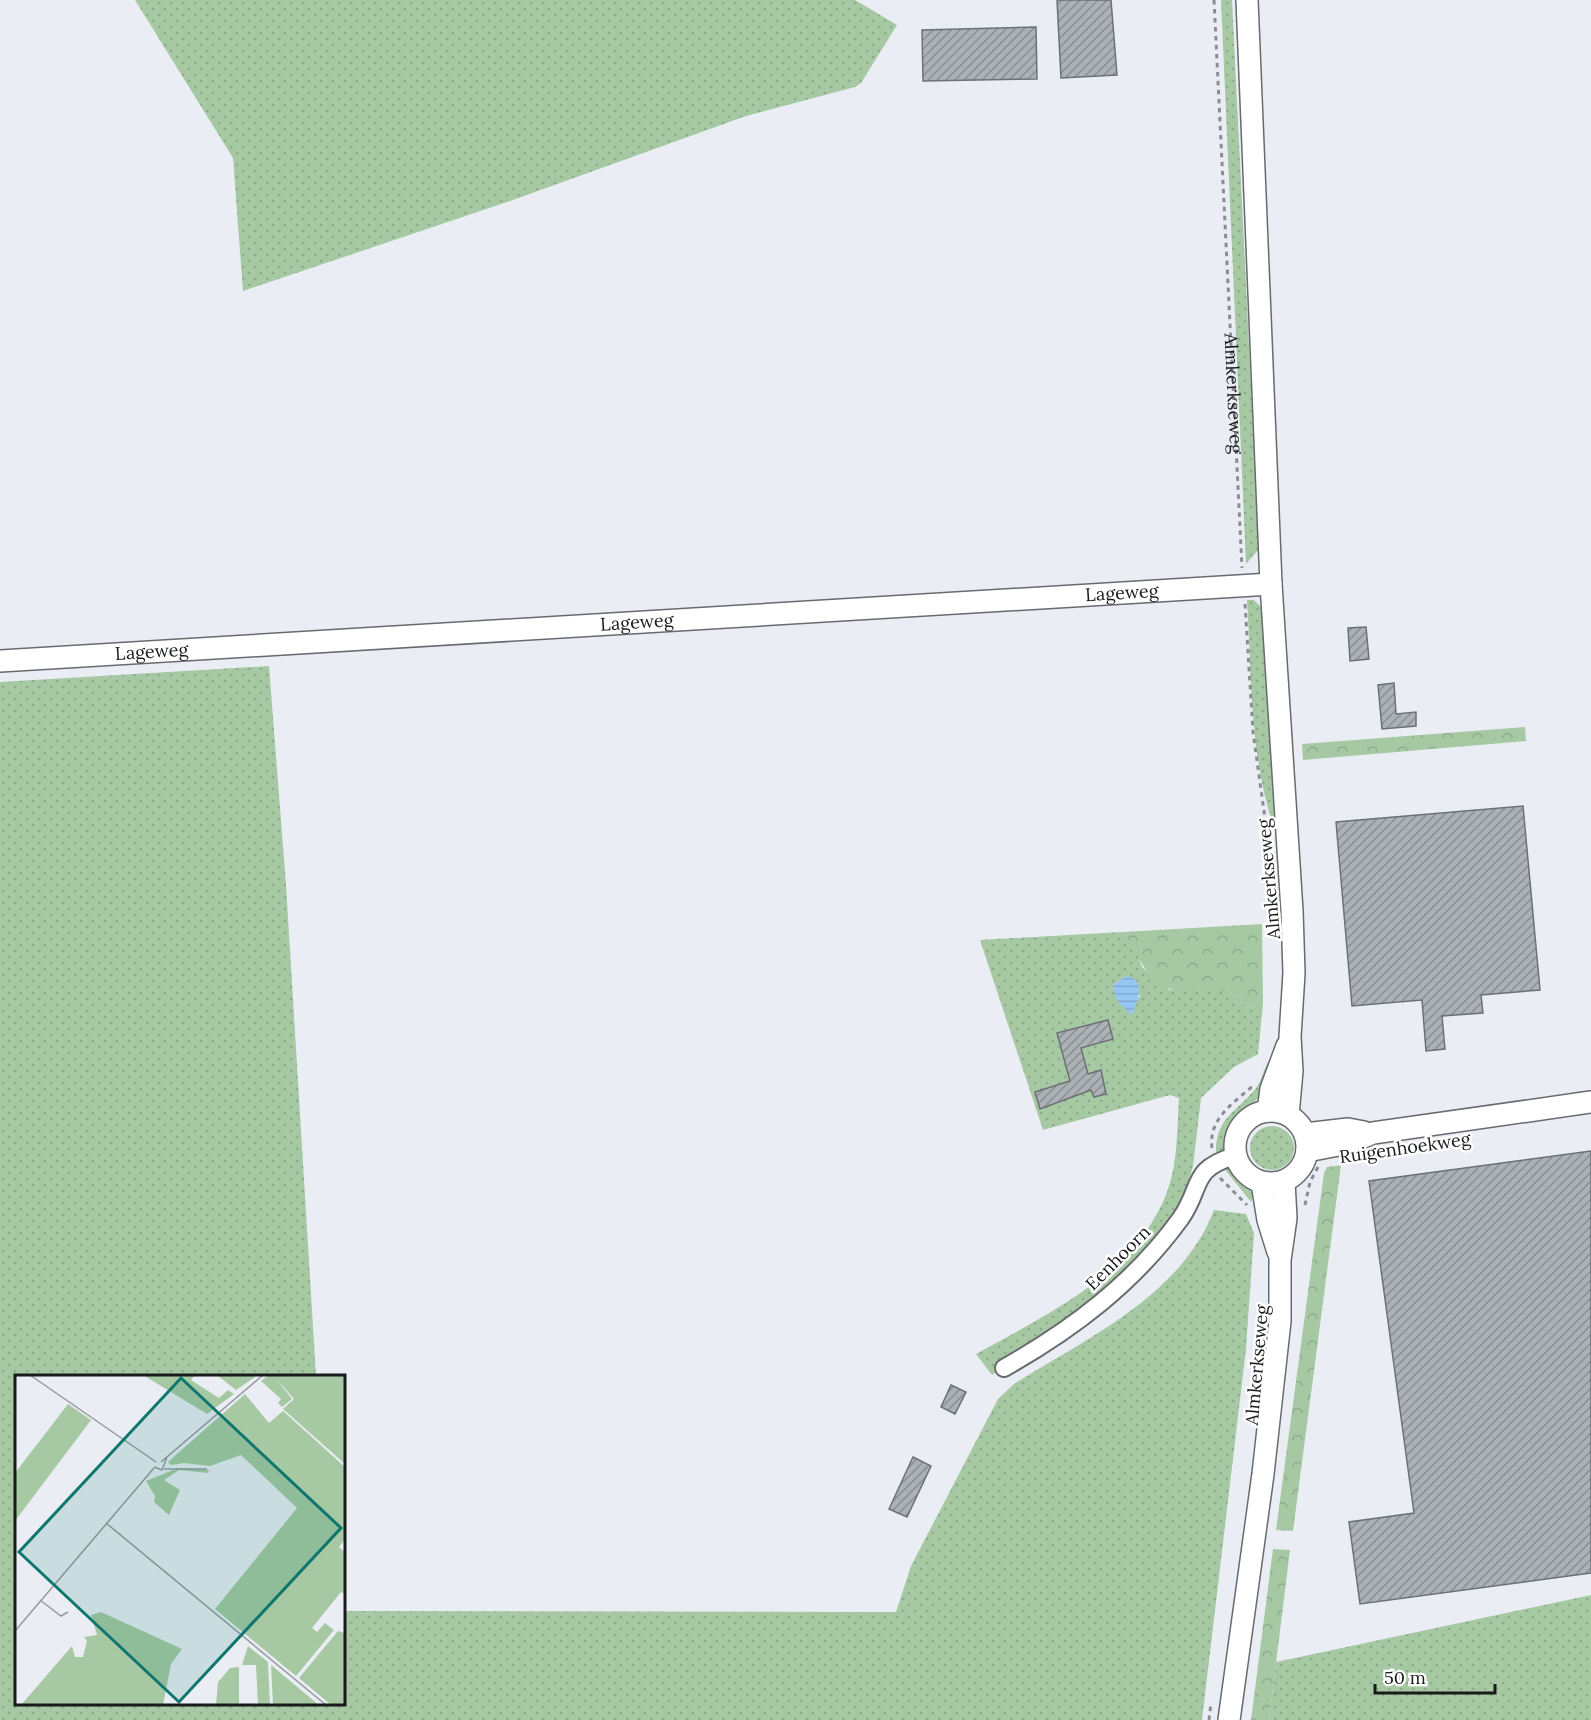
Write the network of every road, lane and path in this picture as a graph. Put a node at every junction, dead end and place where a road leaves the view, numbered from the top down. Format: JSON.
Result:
{"nodes":[{"id":1,"x":1214,"y":0,"type":"edge"},
{"id":2,"x":1247,"y":0,"type":"edge"},
{"id":3,"x":1271,"y":584,"type":"junction"},
{"id":4,"x":1243,"y":585,"type":"junction"},
{"id":5,"x":0,"y":661,"type":"edge"},
{"id":6,"x":1268,"y":842,"type":"dead end"},
{"id":7,"x":1257,"y":1081,"type":"dead end"},
{"id":8,"x":1591,"y":1102,"type":"edge"},
{"id":9,"x":1278,"y":1113,"type":"junction"},
{"id":10,"x":1311,"y":1150,"type":"junction"},
{"id":11,"x":1235,"y":1156,"type":"junction"},
{"id":12,"x":1214,"y":1163,"type":"junction"},
{"id":13,"x":1284,"y":1182,"type":"junction"},
{"id":14,"x":1262,"y":1183,"type":"junction"},
{"id":15,"x":1270,"y":1220,"type":"junction"},
{"id":16,"x":1004,"y":1368,"type":"dead end"},
{"id":17,"x":1212,"y":1699,"type":"dead end"},
{"id":18,"x":1209,"y":1720,"type":"edge"},
{"id":19,"x":1229,"y":1720,"type":"edge"}],
"edges":[{"from":1,"to":4,"type":"path","name":"Almkerkseweg"},
{"from":2,"to":3,"type":"street","name":"Almkerkseweg"},
{"from":3,"to":4,"type":"street","name":"Lageweg"},
{"from":3,"to":9,"type":"street","name":"Almkerkseweg"},
{"from":4,"to":5,"type":"street","name":"Lageweg"},
{"from":4,"to":6,"type":"path","name":"Almkerkseweg"},
{"from":7,"to":12,"type":"path"},
{"from":8,"to":10,"type":"street","name":"Ruigenhoekweg"},
{"from":9,"to":10,"type":"street"},
{"from":9,"to":11,"type":"street"},
{"from":10,"to":13,"type":"street"},
{"from":10,"to":15,"type":"path","name":"Ruigenhoekweg"},
{"from":11,"to":12,"type":"street"},
{"from":11,"to":14,"type":"street"},
{"from":12,"to":15,"type":"path"},
{"from":12,"to":16,"type":"street","name":"Eenhoorn"},
{"from":13,"to":14,"type":"street"},
{"from":13,"to":15,"type":"street","name":"Almkerkseweg"},
{"from":14,"to":15,"type":"street","name":"Almkerkseweg"},
{"from":15,"to":19,"type":"street","name":"Almkerkseweg"},
{"from":17,"to":18,"type":"path"}]}
